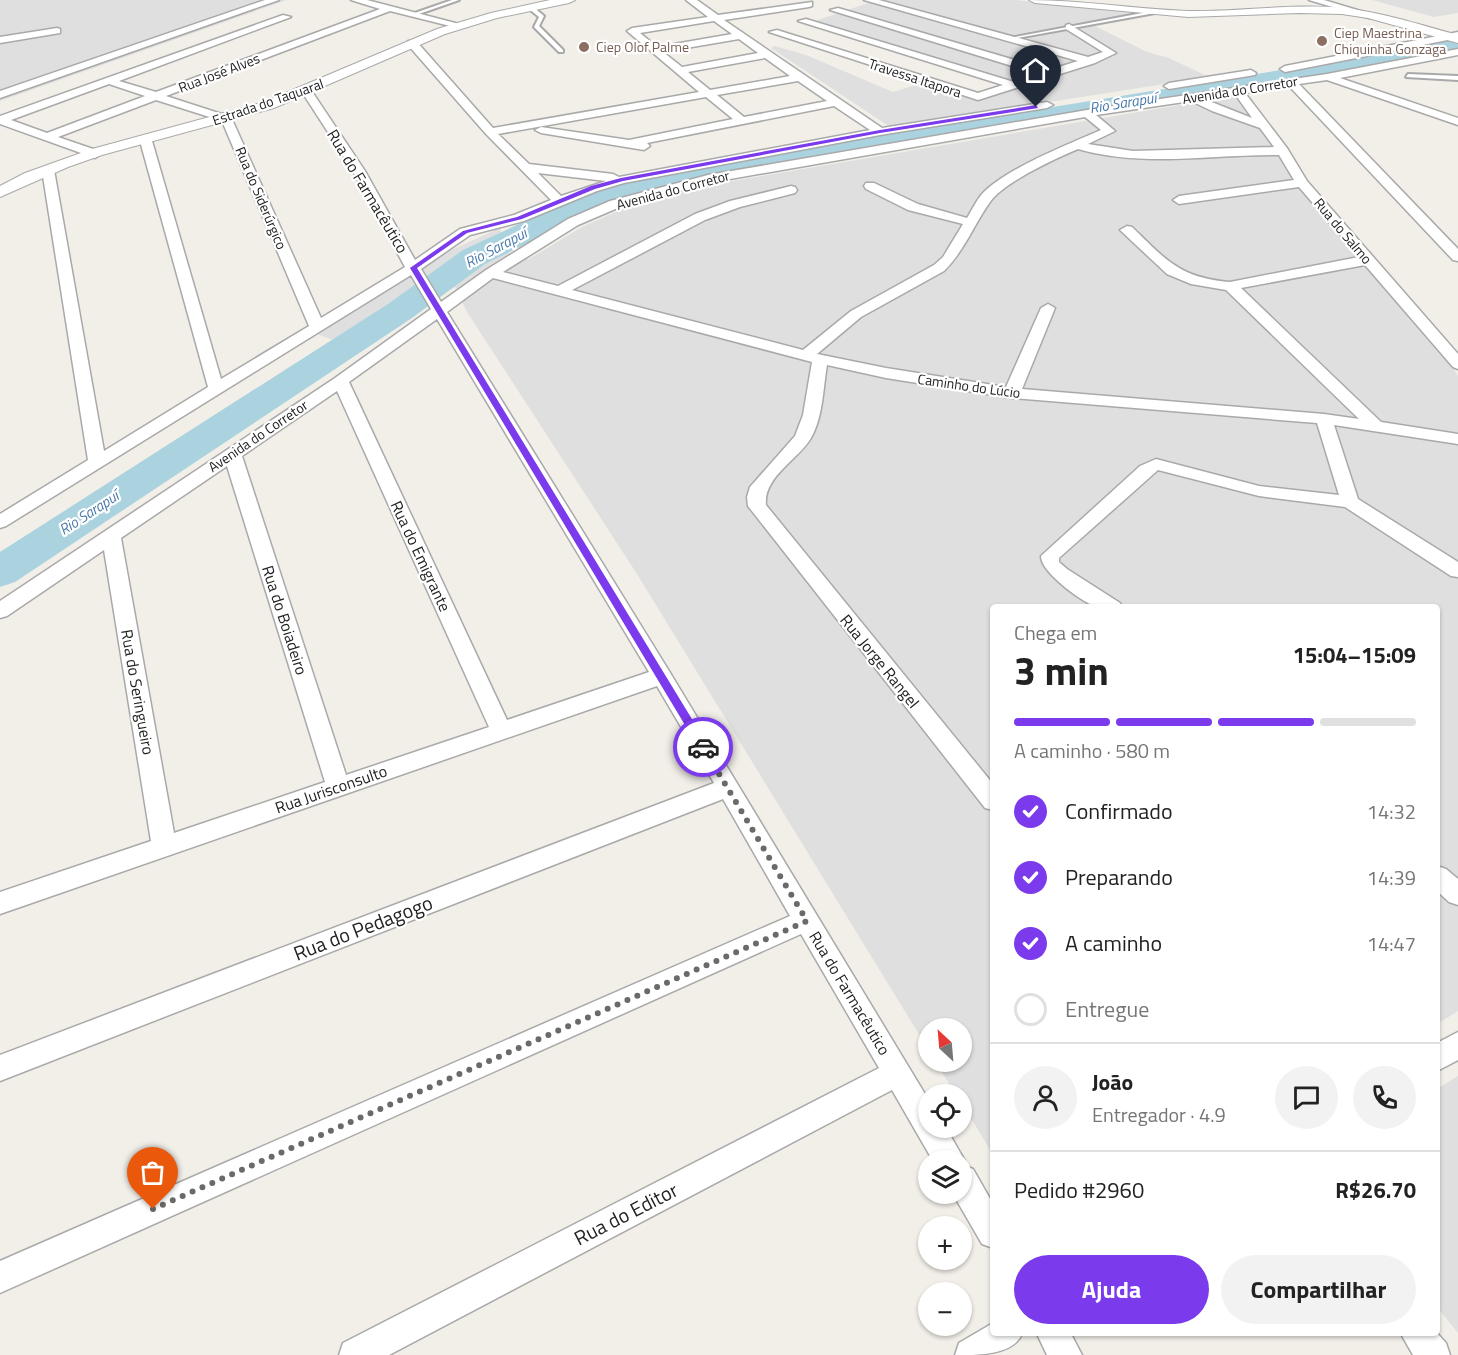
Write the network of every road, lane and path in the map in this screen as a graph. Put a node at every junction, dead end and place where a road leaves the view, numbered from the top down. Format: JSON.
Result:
{"nodes":[{"id":1,"x":274,"y":0,"type":"edge"},
{"id":2,"x":356,"y":0,"type":"edge"},
{"id":3,"x":457,"y":0,"type":"edge"},
{"id":4,"x":569,"y":0,"type":"edge"},
{"id":5,"x":708,"y":0,"type":"edge"},
{"id":6,"x":864,"y":0,"type":"edge"},
{"id":7,"x":869,"y":0,"type":"edge"},
{"id":8,"x":1035,"y":0,"type":"edge"},
{"id":9,"x":1314,"y":0,"type":"edge"},
{"id":10,"x":693,"y":1,"type":"edge"},
{"id":11,"x":809,"y":4,"type":"edge"},
{"id":12,"x":530,"y":7,"type":"junction"},
{"id":13,"x":390,"y":8,"type":"junction"},
{"id":14,"x":836,"y":10,"type":"junction"},
{"id":15,"x":1153,"y":12,"type":"junction"},
{"id":16,"x":414,"y":14,"type":"junction"},
{"id":17,"x":1369,"y":15,"type":"junction"},
{"id":18,"x":717,"y":18,"type":"junction"},
{"id":19,"x":803,"y":21,"type":"junction"},
{"id":20,"x":458,"y":25,"type":"junction"},
{"id":21,"x":1068,"y":27,"type":"junction"},
{"id":22,"x":57,"y":31,"type":"dead end"},
{"id":23,"x":323,"y":33,"type":"junction"},
{"id":24,"x":757,"y":36,"type":"junction"},
{"id":25,"x":922,"y":37,"type":"junction"},
{"id":26,"x":1012,"y":38,"type":"junction"},
{"id":27,"x":0,"y":40,"type":"edge"},
{"id":28,"x":1456,"y":40,"type":"edge"},
{"id":29,"x":412,"y":43,"type":"junction"},
{"id":30,"x":892,"y":48,"type":"junction"},
{"id":31,"x":655,"y":50,"type":"junction"},
{"id":32,"x":561,"y":51,"type":"dead end"},
{"id":33,"x":767,"y":55,"type":"junction"},
{"id":34,"x":861,"y":60,"type":"junction"},
{"id":35,"x":1091,"y":61,"type":"junction"},
{"id":36,"x":843,"y":67,"type":"dead end"},
{"id":37,"x":680,"y":70,"type":"junction"},
{"id":38,"x":1052,"y":74,"type":"junction"},
{"id":39,"x":1408,"y":76,"type":"dead end"},
{"id":40,"x":800,"y":77,"type":"junction"},
{"id":41,"x":1327,"y":77,"type":"junction"},
{"id":42,"x":1458,"y":78,"type":"edge"},
{"id":43,"x":109,"y":81,"type":"junction"},
{"id":44,"x":1291,"y":82,"type":"junction"},
{"id":45,"x":1017,"y":86,"type":"junction"},
{"id":46,"x":1156,"y":88,"type":"dead end"},
{"id":47,"x":1237,"y":90,"type":"junction"},
{"id":48,"x":307,"y":92,"type":"junction"},
{"id":49,"x":710,"y":93,"type":"junction"},
{"id":50,"x":0,"y":95,"type":"edge"},
{"id":51,"x":159,"y":96,"type":"junction"},
{"id":52,"x":1192,"y":97,"type":"junction"},
{"id":53,"x":837,"y":102,"type":"junction"},
{"id":54,"x":1064,"y":102,"type":"dead end"},
{"id":55,"x":1087,"y":113,"type":"junction"},
{"id":56,"x":227,"y":118,"type":"junction"},
{"id":57,"x":0,"y":120,"type":"edge"},
{"id":58,"x":742,"y":121,"type":"junction"},
{"id":59,"x":1458,"y":122,"type":"edge"},
{"id":60,"x":1264,"y":126,"type":"junction"},
{"id":61,"x":521,"y":127,"type":"junction"},
{"id":62,"x":490,"y":132,"type":"junction"},
{"id":63,"x":880,"y":132,"type":"junction"},
{"id":64,"x":47,"y":137,"type":"junction"},
{"id":65,"x":146,"y":141,"type":"junction"},
{"id":66,"x":1078,"y":145,"type":"junction"},
{"id":67,"x":1282,"y":151,"type":"junction"},
{"id":68,"x":95,"y":154,"type":"junction"},
{"id":69,"x":529,"y":168,"type":"junction"},
{"id":70,"x":48,"y":170,"type":"junction"},
{"id":71,"x":623,"y":180,"type":"junction"},
{"id":72,"x":1302,"y":183,"type":"junction"},
{"id":73,"x":870,"y":186,"type":"dead end"},
{"id":74,"x":791,"y":190,"type":"dead end"},
{"id":75,"x":0,"y":192,"type":"edge"},
{"id":76,"x":1179,"y":200,"type":"dead end"},
{"id":77,"x":560,"y":202,"type":"junction"},
{"id":78,"x":972,"y":223,"type":"junction"},
{"id":79,"x":1127,"y":230,"type":"dead end"},
{"id":80,"x":1438,"y":234,"type":"junction"},
{"id":81,"x":1458,"y":234,"type":"edge"},
{"id":82,"x":1458,"y":257,"type":"edge"},
{"id":83,"x":1367,"y":260,"type":"junction"},
{"id":84,"x":416,"y":272,"type":"junction"},
{"id":85,"x":491,"y":273,"type":"junction"},
{"id":86,"x":1230,"y":286,"type":"junction"},
{"id":87,"x":559,"y":291,"type":"junction"},
{"id":88,"x":437,"y":305,"type":"junction"},
{"id":89,"x":1048,"y":308,"type":"dead end"},
{"id":90,"x":316,"y":326,"type":"junction"},
{"id":91,"x":813,"y":357,"type":"junction"},
{"id":92,"x":1458,"y":364,"type":"edge"},
{"id":93,"x":341,"y":381,"type":"junction"},
{"id":94,"x":216,"y":388,"type":"junction"},
{"id":95,"x":1012,"y":393,"type":"junction"},
{"id":96,"x":1324,"y":419,"type":"junction"},
{"id":97,"x":1375,"y":426,"type":"junction"},
{"id":98,"x":1458,"y":439,"type":"edge"},
{"id":99,"x":232,"y":453,"type":"junction"},
{"id":100,"x":97,"y":461,"type":"junction"},
{"id":101,"x":1350,"y":502,"type":"junction"},
{"id":102,"x":0,"y":522,"type":"edge"},
{"id":103,"x":111,"y":536,"type":"junction"},
{"id":104,"x":1458,"y":572,"type":"edge"},
{"id":105,"x":1107,"y":604,"type":"edge"},
{"id":106,"x":0,"y":611,"type":"edge"},
{"id":107,"x":662,"y":676,"type":"junction"},
{"id":108,"x":501,"y":730,"type":"junction"},
{"id":109,"x":338,"y":787,"type":"junction"},
{"id":110,"x":727,"y":788,"type":"junction"},
{"id":111,"x":990,"y":797,"type":"edge"},
{"id":112,"x":164,"y":847,"type":"junction"},
{"id":113,"x":1440,"y":879,"type":"edge"},
{"id":114,"x":1458,"y":894,"type":"edge"},
{"id":115,"x":0,"y":903,"type":"edge"},
{"id":116,"x":807,"y":921,"type":"junction"},
{"id":117,"x":1458,"y":1045,"type":"edge"},
{"id":118,"x":1440,"y":1056,"type":"edge"},
{"id":119,"x":0,"y":1068,"type":"edge"},
{"id":120,"x":897,"y":1073,"type":"junction"},
{"id":121,"x":918,"y":1108,"type":"edge"},
{"id":122,"x":972,"y":1197,"type":"edge"},
{"id":123,"x":990,"y":1228,"type":"edge"},
{"id":124,"x":0,"y":1277,"type":"edge"},
{"id":125,"x":1003,"y":1336,"type":"edge"},
{"id":126,"x":1054,"y":1336,"type":"edge"},
{"id":127,"x":1419,"y":1336,"type":"edge"},
{"id":128,"x":355,"y":1355,"type":"edge"},
{"id":129,"x":971,"y":1355,"type":"edge"},
{"id":130,"x":1066,"y":1355,"type":"edge"},
{"id":131,"x":1434,"y":1355,"type":"edge"}],
"edges":[{"from":1,"to":50,"type":"street"},
{"from":2,"to":13,"type":"street"},
{"from":3,"to":16,"type":"lane"},
{"from":4,"to":12,"type":"street","name":"Estrada do Taquaral"},
{"from":5,"to":10,"type":"street"},
{"from":6,"to":14,"type":"street"},
{"from":7,"to":26,"type":"street"},
{"from":8,"to":15,"type":"street"},
{"from":9,"to":17,"type":"street"},
{"from":10,"to":18,"type":"street"},
{"from":11,"to":18,"type":"street"},
{"from":12,"to":20,"type":"street","name":"Estrada do Taquaral"},
{"from":12,"to":32,"type":"lane"},
{"from":13,"to":16,"type":"street"},
{"from":13,"to":23,"type":"street","name":"Rua José Alves"},
{"from":14,"to":19,"type":"street"},
{"from":14,"to":25,"type":"street"},
{"from":15,"to":17,"type":"street"},
{"from":15,"to":21,"type":"lane"},
{"from":16,"to":20,"type":"street"},
{"from":17,"to":28,"type":"street"},
{"from":18,"to":24,"type":"street"},
{"from":18,"to":31,"type":"street"},
{"from":19,"to":24,"type":"street"},
{"from":19,"to":30,"type":"street"},
{"from":20,"to":29,"type":"street","name":"Estrada do Taquaral"},
{"from":21,"to":26,"type":"lane"},
{"from":21,"to":35,"type":"street","name":"Travessa Itapora"},
{"from":22,"to":27,"type":"street"},
{"from":23,"to":43,"type":"street"},
{"from":23,"to":51,"type":"street","name":"Rua José Alves"},
{"from":24,"to":31,"type":"street"},
{"from":24,"to":33,"type":"street"},
{"from":24,"to":34,"type":"street","name":"Travessa Itapora"},
{"from":25,"to":30,"type":"street"},
{"from":25,"to":38,"type":"street"},
{"from":26,"to":35,"type":"street"},
{"from":28,"to":41,"type":"street","name":"Avenida do Corretor"},
{"from":28,"to":46,"type":"street","name":"Avenida do Corretor"},
{"from":29,"to":48,"type":"street","name":"Estrada do Taquaral"},
{"from":29,"to":62,"type":"street"},
{"from":30,"to":34,"type":"street"},
{"from":30,"to":45,"type":"street"},
{"from":31,"to":37,"type":"street"},
{"from":33,"to":37,"type":"street"},
{"from":33,"to":40,"type":"street"},
{"from":34,"to":36,"type":"street"},
{"from":34,"to":45,"type":"street","name":"Travessa Itapora"},
{"from":35,"to":38,"type":"street","name":"Travessa Itapora"},
{"from":37,"to":49,"type":"street"},
{"from":38,"to":45,"type":"street","name":"Travessa Itapora"},
{"from":39,"to":42,"type":"lane"},
{"from":40,"to":49,"type":"street"},
{"from":40,"to":53,"type":"street"},
{"from":41,"to":44,"type":"street","name":"Avenida do Corretor"},
{"from":41,"to":59,"type":"street"},
{"from":43,"to":51,"type":"street"},
{"from":43,"to":57,"type":"street"},
{"from":44,"to":47,"type":"street","name":"Avenida do Corretor"},
{"from":44,"to":80,"type":"street"},
{"from":47,"to":52,"type":"street","name":"Avenida do Corretor"},
{"from":47,"to":60,"type":"street","name":"Rua do Salmo"},
{"from":48,"to":56,"type":"street","name":"Estrada do Taquaral"},
{"from":48,"to":84,"type":"street","name":"Rua do Farmacêutico"},
{"from":49,"to":58,"type":"street"},
{"from":49,"to":61,"type":"street"},
{"from":51,"to":56,"type":"street"},
{"from":51,"to":64,"type":"street","name":"Rua José Alves"},
{"from":52,"to":55,"type":"street","name":"Avenida do Corretor"},
{"from":52,"to":60,"type":"street"},
{"from":53,"to":58,"type":"street"},
{"from":53,"to":63,"type":"street"},
{"from":54,"to":63,"type":"street","name":"Avenida do Corretor"},
{"from":55,"to":66,"type":"street"},
{"from":55,"to":85,"type":"street","name":"Avenida do Corretor"},
{"from":56,"to":65,"type":"street","name":"Estrada do Taquaral"},
{"from":56,"to":90,"type":"street","name":"Rua do Siderúrgico"},
{"from":57,"to":64,"type":"street"},
{"from":58,"to":61,"type":"street"},
{"from":60,"to":67,"type":"street","name":"Rua do Salmo"},
{"from":61,"to":62,"type":"street"},
{"from":62,"to":69,"type":"street"},
{"from":63,"to":71,"type":"street","name":"Avenida do Corretor"},
{"from":64,"to":68,"type":"street"},
{"from":65,"to":68,"type":"street","name":"Estrada do Taquaral"},
{"from":65,"to":94,"type":"street"},
{"from":66,"to":67,"type":"street"},
{"from":66,"to":78,"type":"street"},
{"from":67,"to":72,"type":"street","name":"Rua do Salmo"},
{"from":68,"to":70,"type":"street","name":"Estrada do Taquaral"},
{"from":69,"to":71,"type":"street"},
{"from":69,"to":77,"type":"street"},
{"from":70,"to":75,"type":"street","name":"Estrada do Taquaral"},
{"from":70,"to":100,"type":"street"},
{"from":71,"to":77,"type":"street","name":"Avenida do Corretor"},
{"from":72,"to":76,"type":"street"},
{"from":72,"to":83,"type":"street","name":"Rua do Salmo"},
{"from":73,"to":78,"type":"street"},
{"from":74,"to":87,"type":"street"},
{"from":77,"to":84,"type":"street","name":"Avenida do Corretor"},
{"from":78,"to":91,"type":"street"},
{"from":79,"to":86,"type":"street"},
{"from":80,"to":81,"type":"street"},
{"from":80,"to":82,"type":"street"},
{"from":83,"to":86,"type":"street"},
{"from":83,"to":92,"type":"street","name":"Rua do Salmo"},
{"from":84,"to":88,"type":"street","name":"Rua do Farmacêutico"},
{"from":84,"to":90,"type":"street","name":"Avenida do Corretor"},
{"from":85,"to":87,"type":"street","name":"Caminho do Lúcio"},
{"from":85,"to":88,"type":"street","name":"Avenida do Corretor"},
{"from":86,"to":97,"type":"street"},
{"from":87,"to":91,"type":"street","name":"Caminho do Lúcio"},
{"from":88,"to":93,"type":"street","name":"Avenida do Corretor"},
{"from":88,"to":107,"type":"street","name":"Rua do Farmacêutico"},
{"from":89,"to":95,"type":"street"},
{"from":90,"to":94,"type":"street","name":"Avenida do Corretor"},
{"from":91,"to":95,"type":"street","name":"Caminho do Lúcio"},
{"from":91,"to":111,"type":"street","name":"Rua Jorge Rangel"},
{"from":93,"to":99,"type":"street","name":"Avenida do Corretor"},
{"from":93,"to":108,"type":"street","name":"Rua do Emigrante"},
{"from":94,"to":100,"type":"street","name":"Avenida do Corretor"},
{"from":95,"to":96,"type":"street","name":"Caminho do Lúcio"},
{"from":96,"to":97,"type":"street","name":"Caminho do Lúcio"},
{"from":96,"to":101,"type":"street"},
{"from":97,"to":98,"type":"street","name":"Caminho do Lúcio"},
{"from":99,"to":103,"type":"street","name":"Avenida do Corretor"},
{"from":99,"to":109,"type":"street","name":"Rua do Boiadeiro"},
{"from":100,"to":102,"type":"street","name":"Avenida do Corretor"},
{"from":101,"to":104,"type":"street"},
{"from":101,"to":105,"type":"street"},
{"from":103,"to":106,"type":"street","name":"Avenida do Corretor"},
{"from":103,"to":112,"type":"street","name":"Rua do Seringueiro"},
{"from":107,"to":108,"type":"street","name":"Rua Jurisconsulto"},
{"from":107,"to":110,"type":"street","name":"Rua do Farmacêutico"},
{"from":108,"to":109,"type":"street","name":"Rua Jurisconsulto"},
{"from":109,"to":112,"type":"street","name":"Rua Jurisconsulto"},
{"from":110,"to":116,"type":"street","name":"Rua do Farmacêutico"},
{"from":110,"to":119,"type":"street","name":"Rua do Pedagogo"},
{"from":112,"to":115,"type":"street","name":"Rua Jurisconsulto"},
{"from":113,"to":114,"type":"street"},
{"from":116,"to":120,"type":"street","name":"Rua do Farmacêutico"},
{"from":116,"to":124,"type":"street"},
{"from":117,"to":118,"type":"street"},
{"from":120,"to":121,"type":"street","name":"Rua do Farmacêutico"},
{"from":120,"to":128,"type":"street","name":"Rua do Editor"},
{"from":122,"to":123,"type":"street"},
{"from":125,"to":129,"type":"street"},
{"from":126,"to":130,"type":"street"},
{"from":127,"to":131,"type":"street"}]}
